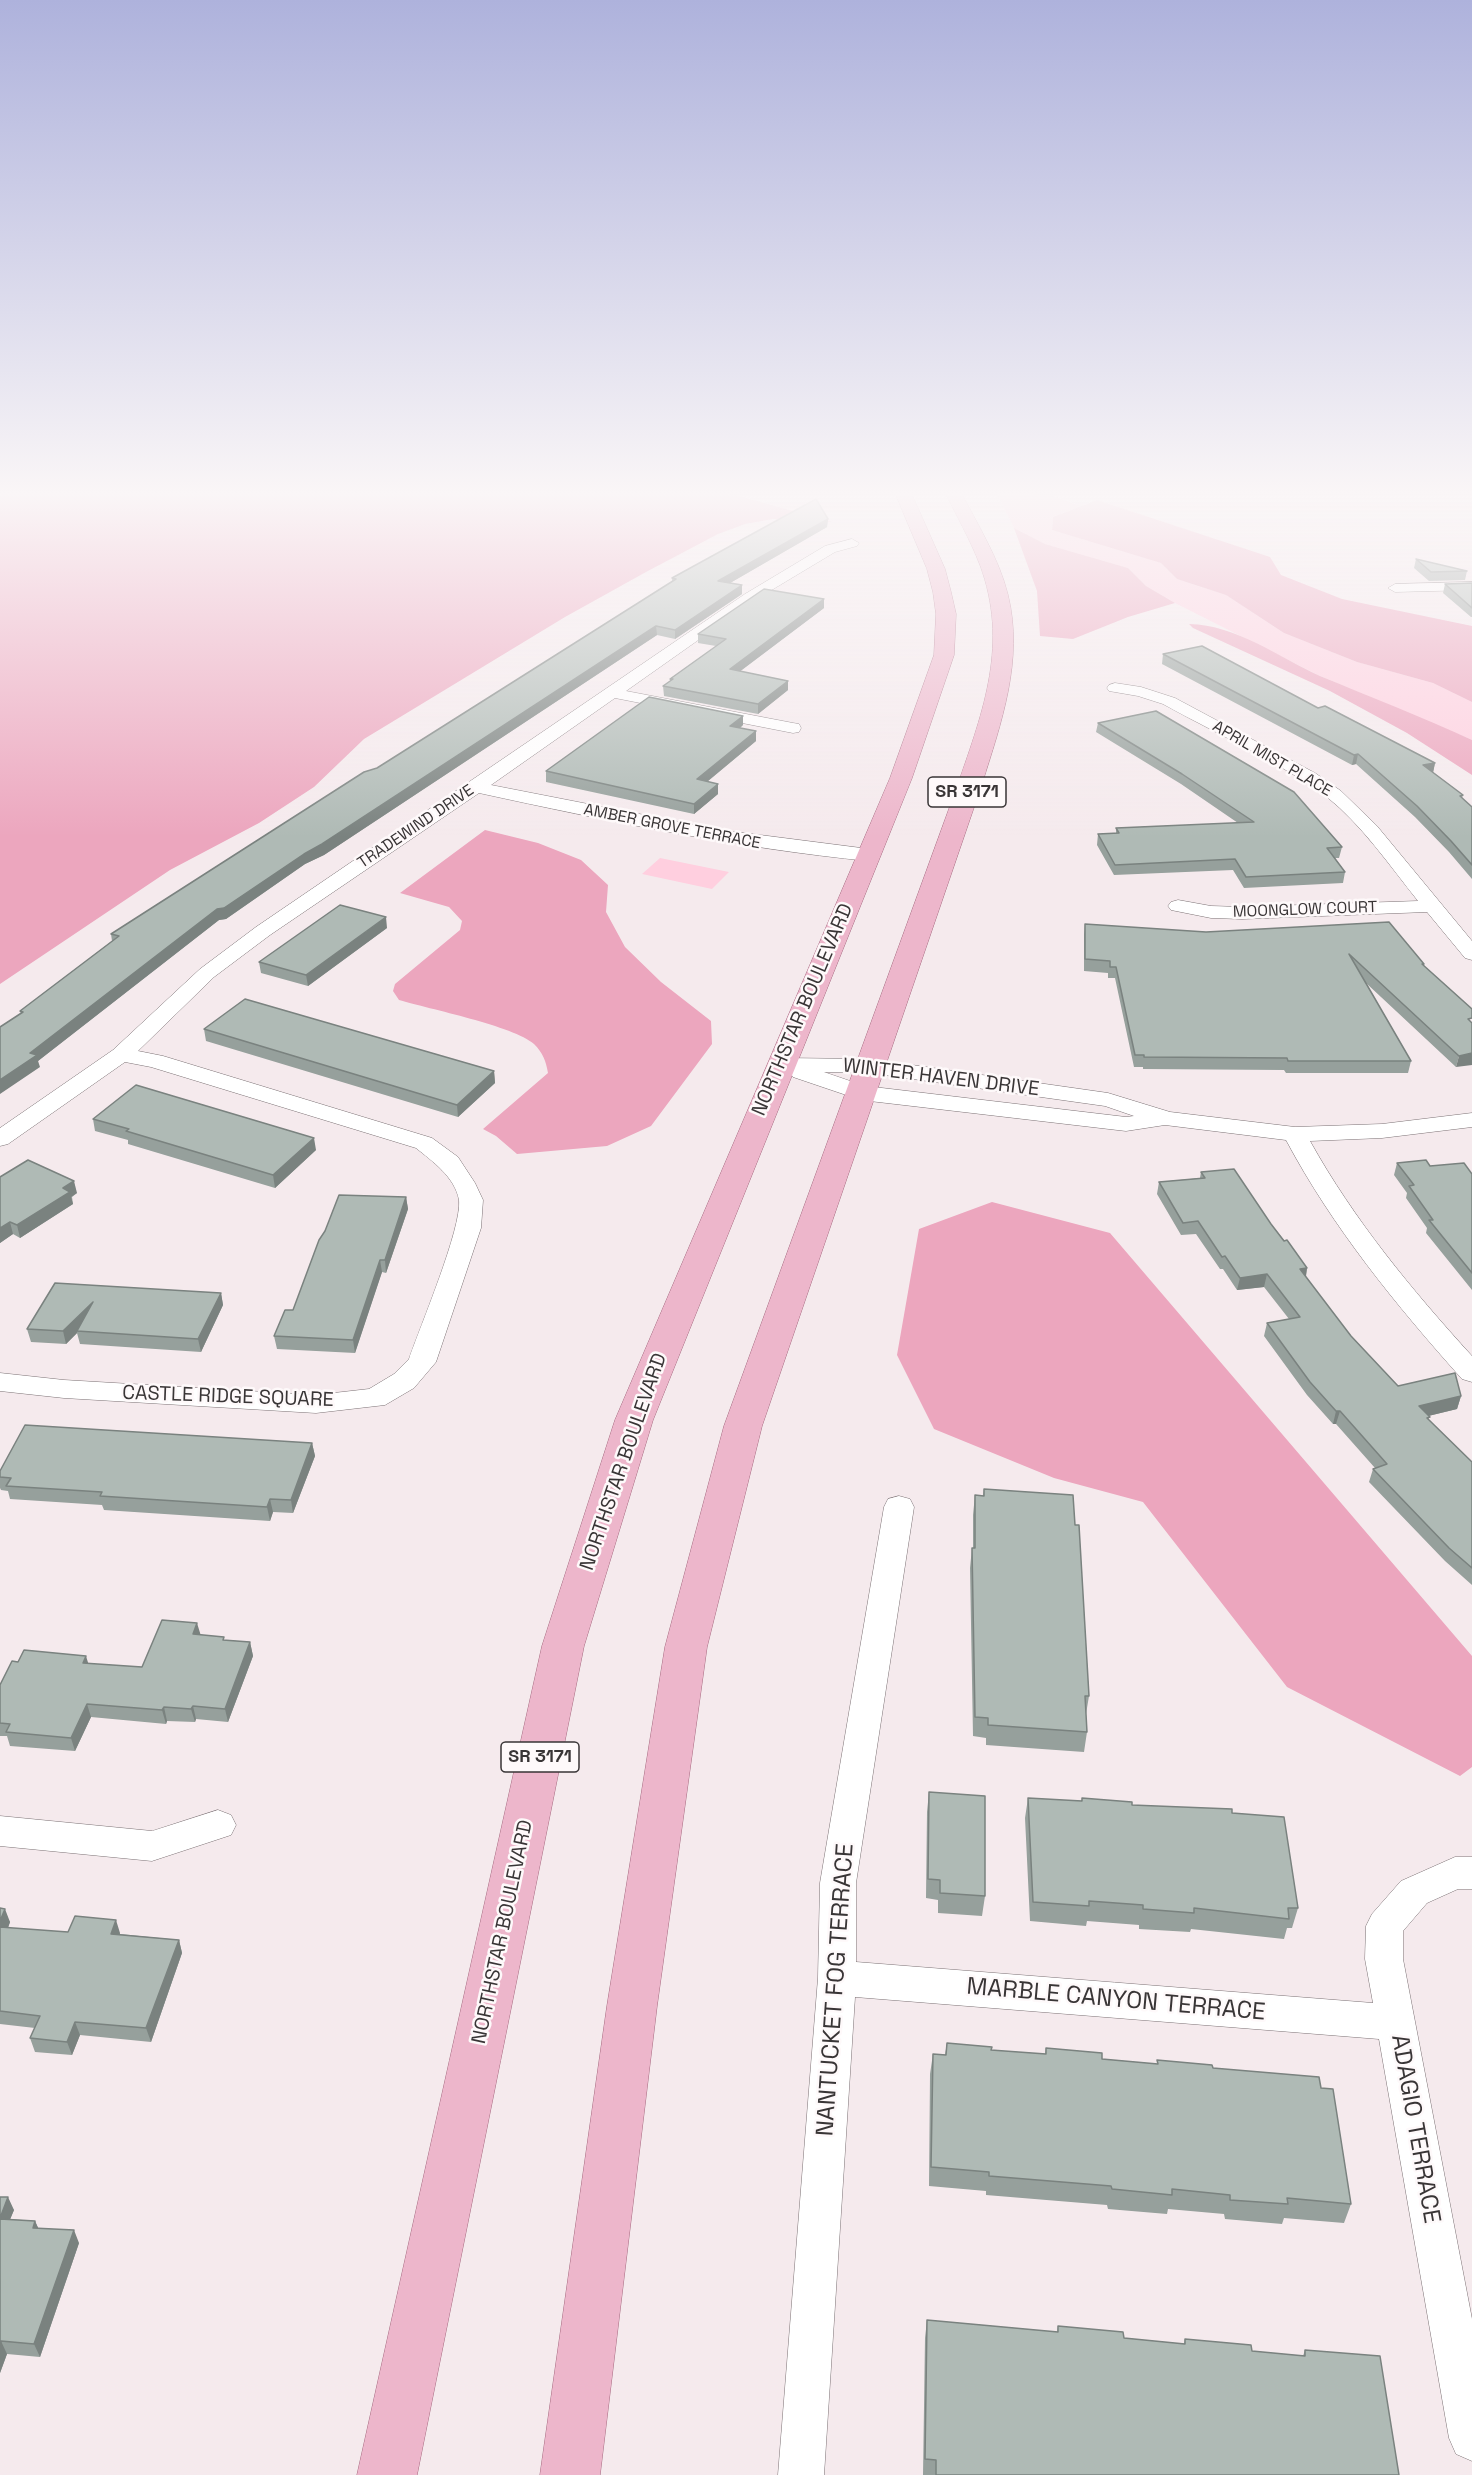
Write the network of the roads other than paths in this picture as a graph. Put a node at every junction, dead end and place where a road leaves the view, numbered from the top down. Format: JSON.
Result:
{"nodes":[{"id":1,"x":738,"y":606,"type":"edge"},
{"id":2,"x":944,"y":606,"type":"edge"},
{"id":3,"x":999,"y":606,"type":"edge"},
{"id":4,"x":1115,"y":688,"type":"dead end"},
{"id":5,"x":612,"y":693,"type":"junction"},
{"id":6,"x":793,"y":728,"type":"dead end"},
{"id":7,"x":476,"y":787,"type":"junction"},
{"id":8,"x":869,"y":855,"type":"junction"},
{"id":9,"x":1178,"y":906,"type":"dead end"},
{"id":10,"x":1431,"y":906,"type":"junction"},
{"id":11,"x":1472,"y":954,"type":"edge"},
{"id":12,"x":121,"y":1056,"type":"junction"},
{"id":13,"x":780,"y":1065,"type":"junction"},
{"id":14,"x":866,"y":1079,"type":"junction"},
{"id":15,"x":1472,"y":1120,"type":"edge"},
{"id":16,"x":1295,"y":1134,"type":"junction"},
{"id":17,"x":0,"y":1139,"type":"edge"},
{"id":18,"x":1472,"y":1373,"type":"edge"},
{"id":19,"x":0,"y":1382,"type":"edge"},
{"id":20,"x":899,"y":1508,"type":"dead end"},
{"id":21,"x":219,"y":1825,"type":"dead end"},
{"id":22,"x":0,"y":1831,"type":"edge"},
{"id":23,"x":1472,"y":1873,"type":"edge"},
{"id":24,"x":837,"y":1978,"type":"junction"},
{"id":25,"x":1396,"y":2023,"type":"junction"},
{"id":26,"x":1472,"y":2438,"type":"edge"},
{"id":27,"x":387,"y":2475,"type":"edge"},
{"id":28,"x":570,"y":2475,"type":"edge"},
{"id":29,"x":801,"y":2475,"type":"edge"}],
"edges":[{"from":1,"to":5,"type":"street","name":"TRADEWIND DRIVE"},
{"from":2,"to":8,"type":"main road","name":"NORTHSTAR BOULEVARD","number":"SR 3171"},
{"from":3,"to":14,"type":"main road","number":"SR 3171"},
{"from":4,"to":10,"type":"street","name":"APRIL MIST PLACE"},
{"from":5,"to":6,"type":"street"},
{"from":5,"to":7,"type":"street","name":"TRADEWIND DRIVE"},
{"from":7,"to":8,"type":"street","name":"AMBER GROVE TERRACE"},
{"from":7,"to":12,"type":"street","name":"TRADEWIND DRIVE"},
{"from":8,"to":13,"type":"main road","name":"NORTHSTAR BOULEVARD","number":"SR 3171"},
{"from":9,"to":10,"type":"street","name":"MOONGLOW COURT"},
{"from":10,"to":11,"type":"street","name":"APRIL MIST PLACE"},
{"from":12,"to":17,"type":"street","name":"TRADEWIND DRIVE"},
{"from":12,"to":19,"type":"street","name":"CASTLE RIDGE SQUARE"},
{"from":13,"to":14,"type":"street","name":"WINTER HAVEN DRIVE"},
{"from":13,"to":27,"type":"main road","name":"NORTHSTAR BOULEVARD","number":"SR 3171"},
{"from":14,"to":16,"type":"street","name":"WINTER HAVEN DRIVE"},
{"from":14,"to":28,"type":"main road","number":"SR 3171"},
{"from":15,"to":16,"type":"street","name":"WINTER HAVEN DRIVE"},
{"from":16,"to":18,"type":"street"},
{"from":20,"to":24,"type":"street","name":"NANTUCKET FOG TERRACE"},
{"from":21,"to":22,"type":"street"},
{"from":23,"to":25,"type":"street","name":"ADAGIO TERRACE"},
{"from":24,"to":25,"type":"street","name":"MARBLE CANYON TERRACE"},
{"from":24,"to":29,"type":"street","name":"NANTUCKET FOG TERRACE"},
{"from":25,"to":26,"type":"street","name":"ADAGIO TERRACE"}]}
